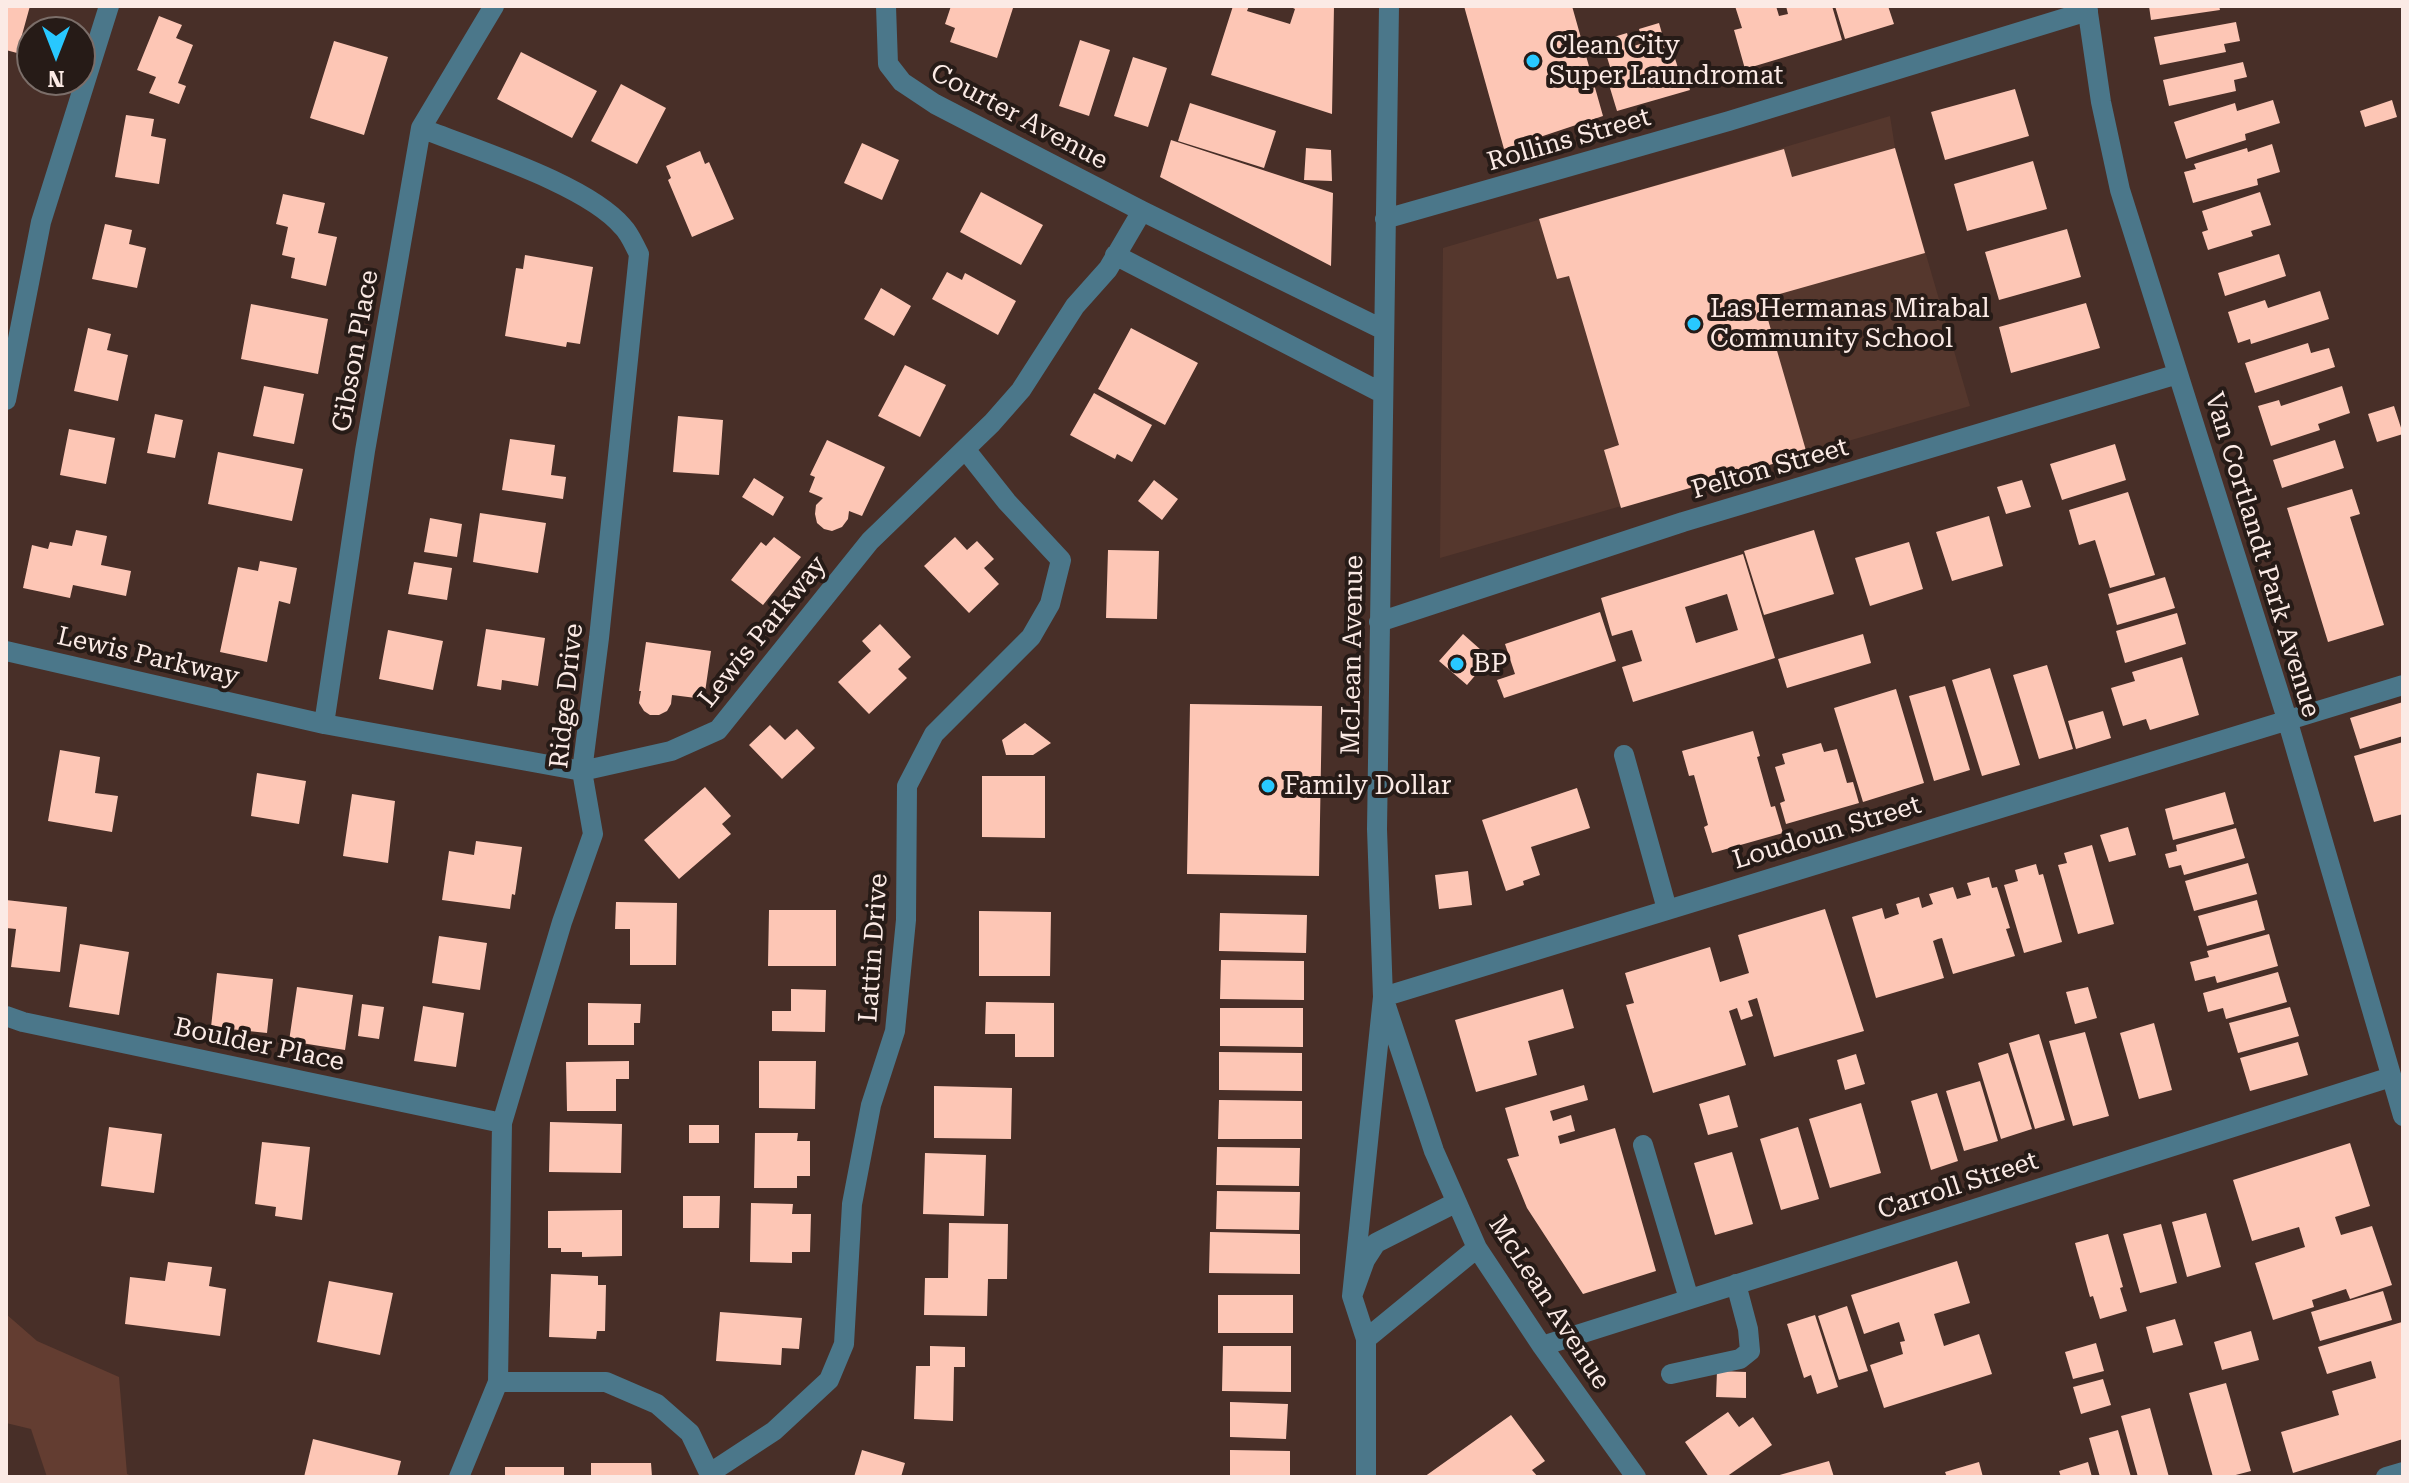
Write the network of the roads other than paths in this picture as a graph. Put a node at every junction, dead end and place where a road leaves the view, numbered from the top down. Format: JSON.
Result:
{"nodes":[{"id":1,"x":109,"y":6,"type":"edge"},
{"id":2,"x":494,"y":6,"type":"edge"},
{"id":3,"x":886,"y":6,"type":"edge"},
{"id":4,"x":1389,"y":6,"type":"edge"},
{"id":5,"x":2088,"y":9,"type":"edge"},
{"id":6,"x":421,"y":128,"type":"junction"},
{"id":7,"x":1142,"y":211,"type":"junction"},
{"id":8,"x":1385,"y":219,"type":"junction"},
{"id":9,"x":1115,"y":255,"type":"junction"},
{"id":10,"x":1382,"y":329,"type":"junction"},
{"id":11,"x":2178,"y":374,"type":"junction"},
{"id":12,"x":1382,"y":393,"type":"junction"},
{"id":13,"x":6,"y":400,"type":"edge"},
{"id":14,"x":965,"y":449,"type":"junction"},
{"id":15,"x":1379,"y":622,"type":"junction"},
{"id":16,"x":6,"y":651,"type":"edge"},
{"id":17,"x":2403,"y":685,"type":"edge"},
{"id":18,"x":2287,"y":719,"type":"junction"},
{"id":19,"x":324,"y":724,"type":"junction"},
{"id":20,"x":1624,"y":755,"type":"dead end"},
{"id":21,"x":582,"y":771,"type":"junction"},
{"id":22,"x":1667,"y":909,"type":"junction"},
{"id":23,"x":1383,"y":997,"type":"junction"},
{"id":24,"x":6,"y":1016,"type":"edge"},
{"id":25,"x":2391,"y":1077,"type":"junction"},
{"id":26,"x":2403,"y":1116,"type":"edge"},
{"id":27,"x":502,"y":1123,"type":"junction"},
{"id":28,"x":1643,"y":1145,"type":"dead end"},
{"id":29,"x":1455,"y":1203,"type":"junction"},
{"id":30,"x":1477,"y":1248,"type":"junction"},
{"id":31,"x":1736,"y":1284,"type":"junction"},
{"id":32,"x":1352,"y":1296,"type":"junction"},
{"id":33,"x":1689,"y":1299,"type":"junction"},
{"id":34,"x":1366,"y":1339,"type":"junction"},
{"id":35,"x":1542,"y":1346,"type":"junction"},
{"id":36,"x":1671,"y":1374,"type":"dead end"},
{"id":37,"x":498,"y":1382,"type":"junction"},
{"id":38,"x":2403,"y":1472,"type":"edge"},
{"id":39,"x":710,"y":1475,"type":"edge"},
{"id":40,"x":459,"y":1477,"type":"edge"},
{"id":41,"x":1366,"y":1477,"type":"edge"},
{"id":42,"x":1636,"y":1477,"type":"edge"},
{"id":43,"x":2386,"y":1477,"type":"edge"}],
"edges":[{"from":1,"to":13,"type":"street"},
{"from":2,"to":6,"type":"street","name":"Gibson Place"},
{"from":3,"to":7,"type":"street","name":"Courter Avenue"},
{"from":4,"to":8,"type":"street","name":"McLean Avenue"},
{"from":5,"to":8,"type":"street","name":"Rollins Street"},
{"from":5,"to":11,"type":"street","name":"Van Cortlandt Park Avenue"},
{"from":6,"to":19,"type":"street","name":"Gibson Place"},
{"from":6,"to":21,"type":"street","name":"Ridge Drive"},
{"from":7,"to":9,"type":"street","name":"Lewis Parkway"},
{"from":7,"to":10,"type":"street"},
{"from":8,"to":10,"type":"street","name":"McLean Avenue"},
{"from":9,"to":12,"type":"street"},
{"from":9,"to":14,"type":"street","name":"Lewis Parkway"},
{"from":10,"to":12,"type":"street","name":"McLean Avenue"},
{"from":11,"to":15,"type":"street","name":"Pelton Street"},
{"from":11,"to":18,"type":"street","name":"Van Cortlandt Park Avenue"},
{"from":12,"to":15,"type":"street","name":"McLean Avenue"},
{"from":14,"to":21,"type":"street","name":"Lewis Parkway"},
{"from":14,"to":39,"type":"street","name":"Lattin Drive"},
{"from":15,"to":23,"type":"street","name":"McLean Avenue"},
{"from":16,"to":19,"type":"street","name":"Lewis Parkway"},
{"from":17,"to":18,"type":"street","name":"Loudoun Street"},
{"from":18,"to":22,"type":"street","name":"Loudoun Street"},
{"from":18,"to":25,"type":"street","name":"Van Cortlandt Park Avenue"},
{"from":19,"to":21,"type":"street","name":"Lewis Parkway"},
{"from":20,"to":22,"type":"street"},
{"from":21,"to":27,"type":"street","name":"Ridge Drive"},
{"from":22,"to":23,"type":"street","name":"Loudoun Street"},
{"from":23,"to":29,"type":"street","name":"McLean Avenue"},
{"from":23,"to":32,"type":"street"},
{"from":24,"to":27,"type":"street","name":"Boulder Place"},
{"from":25,"to":26,"type":"street","name":"Van Cortlandt Park Avenue"},
{"from":25,"to":31,"type":"street","name":"Carroll Street"},
{"from":27,"to":37,"type":"street","name":"Ridge Drive"},
{"from":28,"to":33,"type":"street"},
{"from":29,"to":30,"type":"street","name":"McLean Avenue"},
{"from":29,"to":32,"type":"street"},
{"from":30,"to":34,"type":"street"},
{"from":30,"to":35,"type":"street","name":"McLean Avenue"},
{"from":31,"to":33,"type":"street","name":"Carroll Street"},
{"from":31,"to":36,"type":"street"},
{"from":32,"to":34,"type":"street"},
{"from":33,"to":35,"type":"street","name":"Carroll Street"},
{"from":34,"to":41,"type":"street"},
{"from":35,"to":42,"type":"street","name":"McLean Avenue"},
{"from":37,"to":39,"type":"street"},
{"from":37,"to":40,"type":"street","name":"Ridge Drive"},
{"from":38,"to":43,"type":"street"}]}
